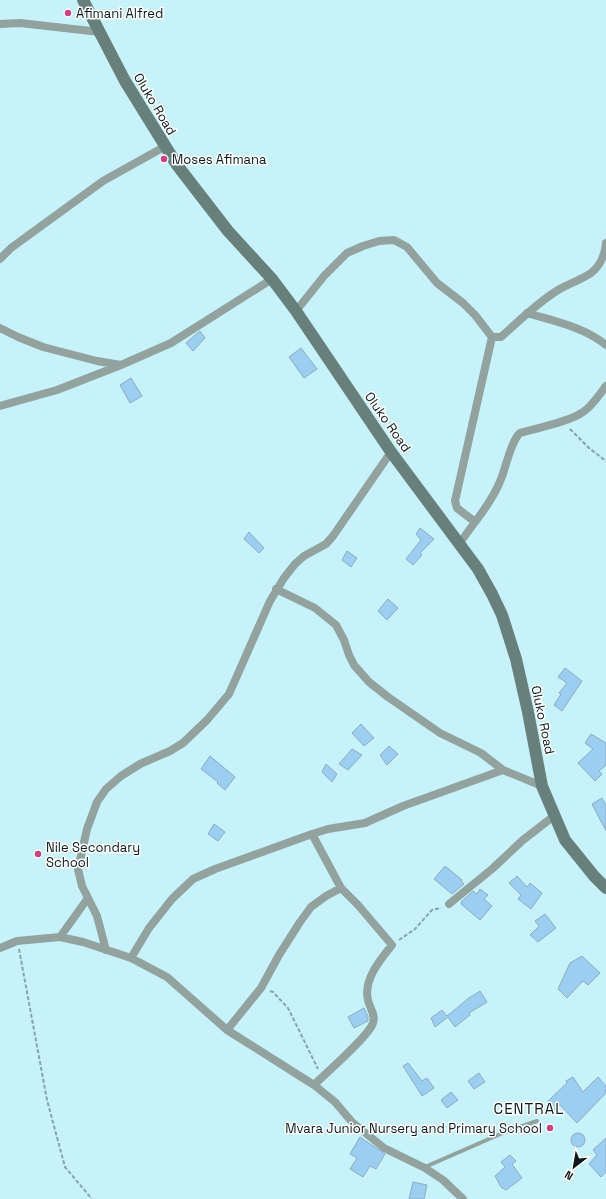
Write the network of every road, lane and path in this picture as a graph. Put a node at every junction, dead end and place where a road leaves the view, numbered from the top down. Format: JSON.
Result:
{"nodes":[{"id":1,"x":82,"y":0,"type":"edge"},
{"id":2,"x":0,"y":24,"type":"edge"},
{"id":3,"x":100,"y":32,"type":"junction"},
{"id":4,"x":164,"y":147,"type":"junction"},
{"id":5,"x":606,"y":243,"type":"edge"},
{"id":6,"x":0,"y":259,"type":"edge"},
{"id":7,"x":272,"y":279,"type":"junction"},
{"id":8,"x":296,"y":311,"type":"junction"},
{"id":9,"x":527,"y":313,"type":"junction"},
{"id":10,"x":0,"y":328,"type":"edge"},
{"id":11,"x":492,"y":337,"type":"junction"},
{"id":12,"x":606,"y":345,"type":"edge"},
{"id":13,"x":121,"y":365,"type":"junction"},
{"id":14,"x":606,"y":386,"type":"edge"},
{"id":15,"x":0,"y":406,"type":"edge"},
{"id":16,"x":561,"y":421,"type":"junction"},
{"id":17,"x":391,"y":452,"type":"junction"},
{"id":18,"x":606,"y":461,"type":"edge"},
{"id":19,"x":475,"y":522,"type":"junction"},
{"id":20,"x":459,"y":544,"type":"junction"},
{"id":21,"x":276,"y":589,"type":"junction"},
{"id":22,"x":503,"y":770,"type":"junction"},
{"id":23,"x":542,"y":786,"type":"junction"},
{"id":24,"x":554,"y":816,"type":"junction"},
{"id":25,"x":312,"y":834,"type":"junction"},
{"id":26,"x":341,"y":888,"type":"junction"},
{"id":27,"x":606,"y":888,"type":"edge"},
{"id":28,"x":88,"y":898,"type":"junction"},
{"id":29,"x":449,"y":904,"type":"joint"},
{"id":30,"x":60,"y":937,"type":"junction"},
{"id":31,"x":17,"y":940,"type":"junction"},
{"id":32,"x":392,"y":945,"type":"junction"},
{"id":33,"x":0,"y":948,"type":"edge"},
{"id":34,"x":106,"y":950,"type":"junction"},
{"id":35,"x":131,"y":958,"type":"junction"},
{"id":36,"x":261,"y":988,"type":"junction"},
{"id":37,"x":227,"y":1030,"type":"junction"},
{"id":38,"x":322,"y":1077,"type":"junction"},
{"id":39,"x":314,"y":1086,"type":"junction"},
{"id":40,"x":537,"y":1121,"type":"dead end"},
{"id":41,"x":425,"y":1168,"type":"junction"},
{"id":42,"x":92,"y":1199,"type":"edge"},
{"id":43,"x":463,"y":1199,"type":"edge"}],
"edges":[{"from":1,"to":3,"type":"main road","name":"Oluko Road"},
{"from":2,"to":3,"type":"street"},
{"from":3,"to":4,"type":"main road","name":"Oluko Road"},
{"from":4,"to":6,"type":"street"},
{"from":4,"to":7,"type":"main road","name":"Oluko Road"},
{"from":5,"to":9,"type":"street"},
{"from":7,"to":8,"type":"main road","name":"Oluko Road"},
{"from":7,"to":13,"type":"street"},
{"from":8,"to":11,"type":"street"},
{"from":8,"to":17,"type":"main road","name":"Oluko Road"},
{"from":9,"to":11,"type":"street"},
{"from":9,"to":12,"type":"street"},
{"from":10,"to":13,"type":"street"},
{"from":11,"to":19,"type":"street"},
{"from":13,"to":15,"type":"street"},
{"from":14,"to":16,"type":"street"},
{"from":16,"to":18,"type":"path"},
{"from":16,"to":19,"type":"street"},
{"from":17,"to":20,"type":"main road","name":"Oluko Road"},
{"from":17,"to":21,"type":"street"},
{"from":19,"to":20,"type":"street"},
{"from":20,"to":23,"type":"main road","name":"Oluko Road"},
{"from":21,"to":22,"type":"street"},
{"from":21,"to":28,"type":"street"},
{"from":22,"to":23,"type":"street"},
{"from":22,"to":25,"type":"street"},
{"from":23,"to":24,"type":"main road","name":"Oluko Road"},
{"from":24,"to":27,"type":"main road","name":"Oluko Road"},
{"from":24,"to":29,"type":"street"},
{"from":25,"to":26,"type":"street"},
{"from":25,"to":35,"type":"street"},
{"from":26,"to":32,"type":"street"},
{"from":26,"to":36,"type":"street"},
{"from":28,"to":30,"type":"street"},
{"from":28,"to":34,"type":"street"},
{"from":29,"to":32,"type":"path"},
{"from":30,"to":31,"type":"street"},
{"from":30,"to":34,"type":"street"},
{"from":31,"to":33,"type":"street"},
{"from":31,"to":42,"type":"path"},
{"from":32,"to":38,"type":"street"},
{"from":34,"to":35,"type":"street"},
{"from":35,"to":37,"type":"street"},
{"from":36,"to":37,"type":"street"},
{"from":36,"to":38,"type":"path"},
{"from":37,"to":39,"type":"street"},
{"from":38,"to":39,"type":"street"},
{"from":39,"to":41,"type":"street"},
{"from":40,"to":41,"type":"lane"},
{"from":41,"to":43,"type":"street"}]}
